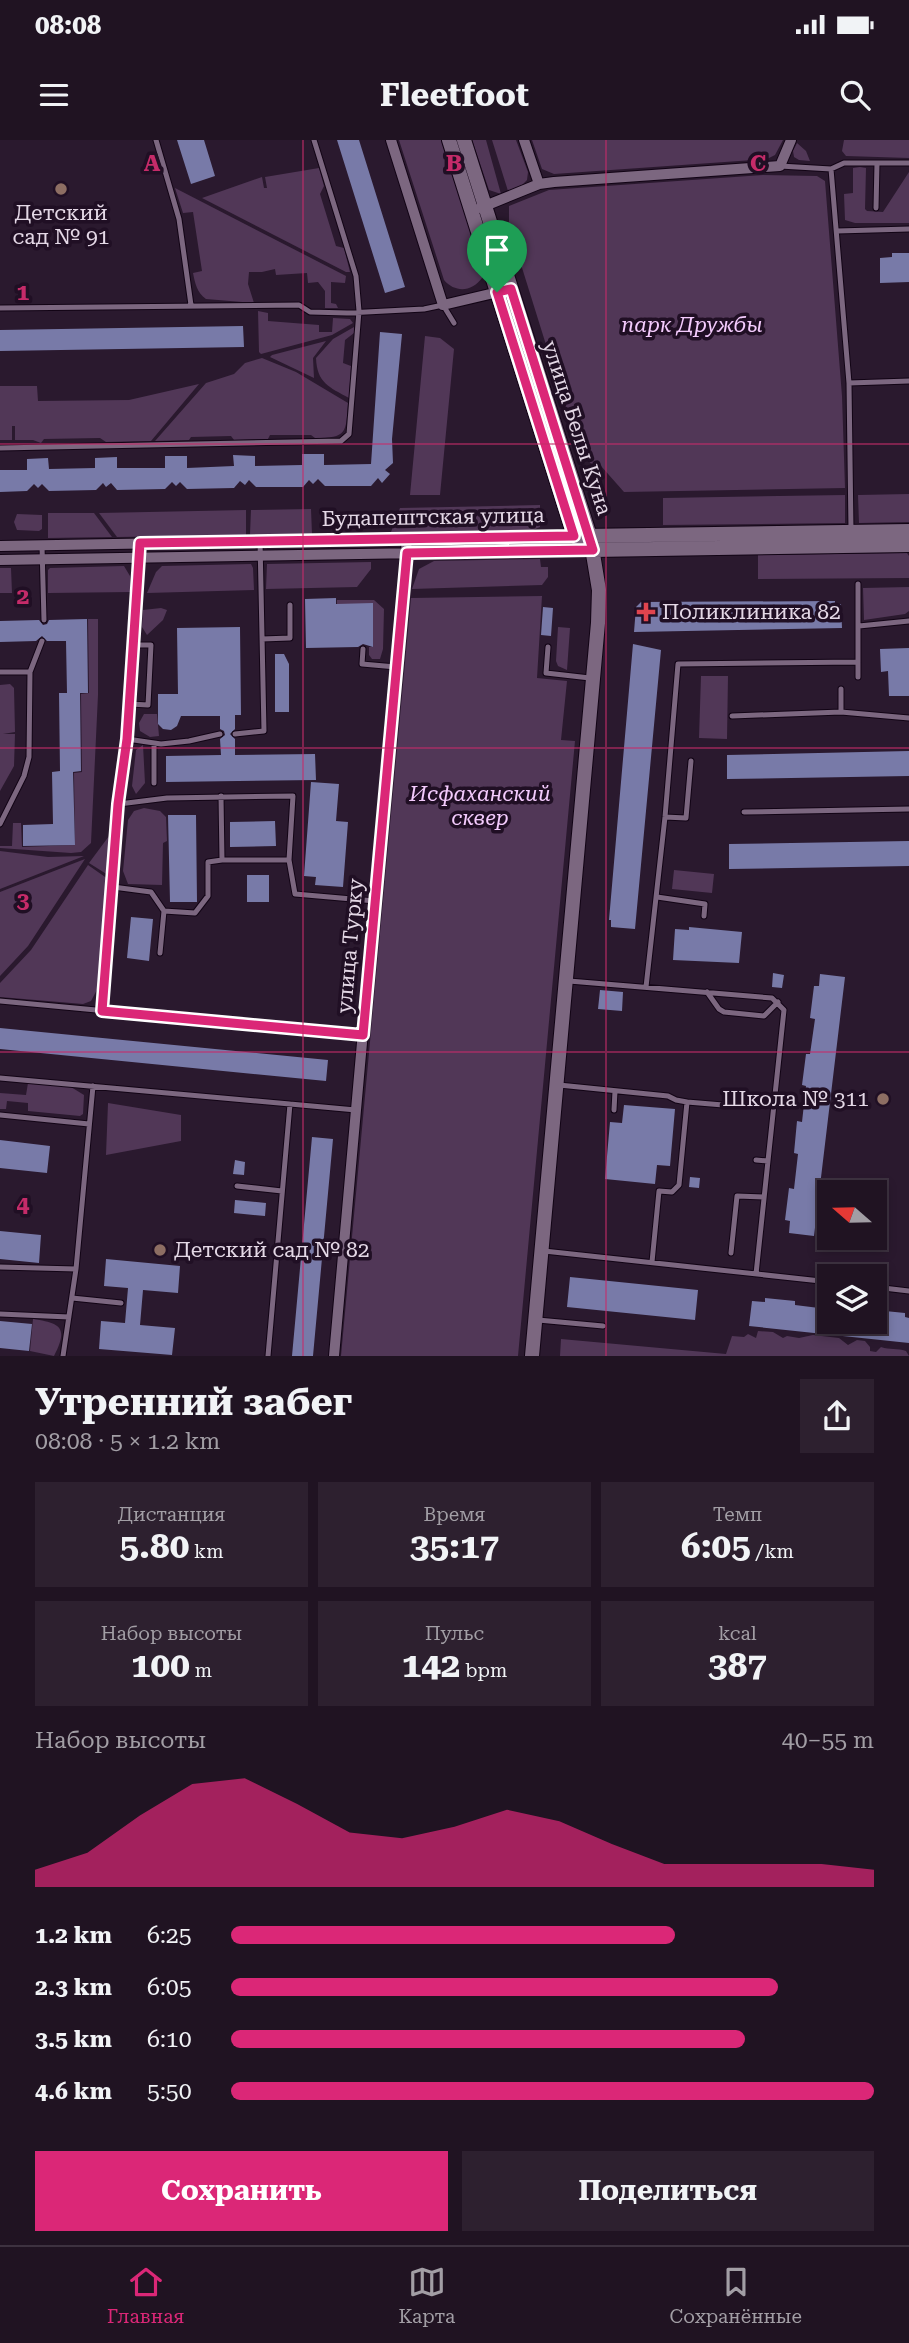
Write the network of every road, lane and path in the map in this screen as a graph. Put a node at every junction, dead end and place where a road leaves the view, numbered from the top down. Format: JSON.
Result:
{"nodes":[{"id":1,"x":156,"y":140,"type":"edge"},
{"id":2,"x":314,"y":140,"type":"edge"},
{"id":3,"x":391,"y":140,"type":"edge"},
{"id":4,"x":449,"y":140,"type":"edge"},
{"id":5,"x":464,"y":140,"type":"edge"},
{"id":6,"x":524,"y":140,"type":"edge"},
{"id":7,"x":791,"y":140,"type":"edge"},
{"id":8,"x":877,"y":163,"type":"junction"},
{"id":9,"x":909,"y":163,"type":"edge"},
{"id":10,"x":779,"y":166,"type":"junction"},
{"id":11,"x":831,"y":169,"type":"junction"},
{"id":12,"x":539,"y":184,"type":"junction"},
{"id":13,"x":876,"y":208,"type":"dead end"},
{"id":14,"x":479,"y":209,"type":"junction"},
{"id":15,"x":909,"y":229,"type":"edge"},
{"id":16,"x":837,"y":231,"type":"junction"},
{"id":17,"x":504,"y":291,"type":"junction"},
{"id":18,"x":191,"y":305,"type":"junction"},
{"id":19,"x":443,"y":305,"type":"junction"},
{"id":20,"x":0,"y":308,"type":"edge"},
{"id":21,"x":359,"y":311,"type":"junction"},
{"id":22,"x":454,"y":323,"type":"dead end"},
{"id":23,"x":909,"y":381,"type":"edge"},
{"id":24,"x":849,"y":383,"type":"junction"},
{"id":25,"x":0,"y":448,"type":"edge"},
{"id":26,"x":909,"y":531,"type":"edge"},
{"id":27,"x":574,"y":536,"type":"junction"},
{"id":28,"x":407,"y":539,"type":"junction"},
{"id":29,"x":851,"y":539,"type":"junction"},
{"id":30,"x":260,"y":541,"type":"junction"},
{"id":31,"x":140,"y":543,"type":"junction"},
{"id":32,"x":592,"y":543,"type":"junction"},
{"id":33,"x":42,"y":545,"type":"junction"},
{"id":34,"x":909,"y":545,"type":"edge"},
{"id":35,"x":0,"y":546,"type":"edge"},
{"id":36,"x":407,"y":553,"type":"junction"},
{"id":37,"x":260,"y":556,"type":"junction"},
{"id":38,"x":141,"y":558,"type":"junction"},
{"id":39,"x":42,"y":559,"type":"junction"},
{"id":40,"x":0,"y":560,"type":"edge"},
{"id":41,"x":858,"y":584,"type":"dead end"},
{"id":42,"x":290,"y":605,"type":"dead end"},
{"id":43,"x":44,"y":620,"type":"dead end"},
{"id":44,"x":909,"y":621,"type":"edge"},
{"id":45,"x":859,"y":626,"type":"junction"},
{"id":46,"x":262,"y":639,"type":"junction"},
{"id":47,"x":42,"y":641,"type":"dead end"},
{"id":48,"x":134,"y":645,"type":"junction"},
{"id":49,"x":548,"y":648,"type":"dead end"},
{"id":50,"x":363,"y":649,"type":"dead end"},
{"id":51,"x":858,"y":662,"type":"junction"},
{"id":52,"x":396,"y":667,"type":"junction"},
{"id":53,"x":0,"y":672,"type":"edge"},
{"id":54,"x":30,"y":672,"type":"junction"},
{"id":55,"x":858,"y":677,"type":"dead end"},
{"id":56,"x":593,"y":679,"type":"junction"},
{"id":57,"x":841,"y":689,"type":"dead end"},
{"id":58,"x":130,"y":704,"type":"junction"},
{"id":59,"x":841,"y":712,"type":"junction"},
{"id":60,"x":732,"y":716,"type":"dead end"},
{"id":61,"x":909,"y":718,"type":"edge"},
{"id":62,"x":220,"y":734,"type":"dead end"},
{"id":63,"x":235,"y":734,"type":"dead end"},
{"id":64,"x":127,"y":739,"type":"junction"},
{"id":65,"x":154,"y":743,"type":"junction"},
{"id":66,"x":691,"y":761,"type":"dead end"},
{"id":67,"x":154,"y":783,"type":"dead end"},
{"id":68,"x":221,"y":796,"type":"junction"},
{"id":69,"x":118,"y":804,"type":"junction"},
{"id":70,"x":909,"y":809,"type":"edge"},
{"id":71,"x":744,"y":812,"type":"dead end"},
{"id":72,"x":665,"y":817,"type":"junction"},
{"id":73,"x":0,"y":824,"type":"edge"},
{"id":74,"x":222,"y":860,"type":"junction"},
{"id":75,"x":289,"y":860,"type":"junction"},
{"id":76,"x":113,"y":887,"type":"junction"},
{"id":77,"x":657,"y":897,"type":"junction"},
{"id":78,"x":375,"y":901,"type":"junction"},
{"id":79,"x":164,"y":911,"type":"junction"},
{"id":80,"x":704,"y":916,"type":"dead end"},
{"id":81,"x":160,"y":953,"type":"dead end"},
{"id":82,"x":566,"y":981,"type":"junction"},
{"id":83,"x":646,"y":987,"type":"junction"},
{"id":84,"x":707,"y":992,"type":"junction"},
{"id":85,"x":0,"y":1001,"type":"edge"},
{"id":86,"x":778,"y":1002,"type":"junction"},
{"id":87,"x":102,"y":1011,"type":"junction"},
{"id":88,"x":363,"y":1035,"type":"junction"},
{"id":89,"x":0,"y":1078,"type":"edge"},
{"id":90,"x":556,"y":1085,"type":"junction"},
{"id":91,"x":93,"y":1086,"type":"junction"},
{"id":92,"x":615,"y":1091,"type":"junction"},
{"id":93,"x":687,"y":1102,"type":"junction"},
{"id":94,"x":290,"y":1104,"type":"junction"},
{"id":95,"x":723,"y":1105,"type":"dead end"},
{"id":96,"x":356,"y":1110,"type":"junction"},
{"id":97,"x":614,"y":1110,"type":"dead end"},
{"id":98,"x":0,"y":1115,"type":"edge"},
{"id":99,"x":89,"y":1124,"type":"junction"},
{"id":100,"x":756,"y":1160,"type":"dead end"},
{"id":101,"x":768,"y":1161,"type":"junction"},
{"id":102,"x":237,"y":1186,"type":"dead end"},
{"id":103,"x":282,"y":1191,"type":"junction"},
{"id":104,"x":764,"y":1198,"type":"junction"},
{"id":105,"x":541,"y":1251,"type":"junction"},
{"id":106,"x":731,"y":1253,"type":"dead end"},
{"id":107,"x":652,"y":1262,"type":"junction"},
{"id":108,"x":0,"y":1267,"type":"edge"},
{"id":109,"x":76,"y":1269,"type":"junction"},
{"id":110,"x":756,"y":1274,"type":"junction"},
{"id":111,"x":817,"y":1281,"type":"edge"},
{"id":112,"x":887,"y":1288,"type":"edge"},
{"id":113,"x":909,"y":1291,"type":"edge"},
{"id":114,"x":72,"y":1298,"type":"junction"},
{"id":115,"x":121,"y":1303,"type":"dead end"},
{"id":116,"x":0,"y":1314,"type":"edge"},
{"id":117,"x":69,"y":1317,"type":"junction"},
{"id":118,"x":535,"y":1320,"type":"junction"},
{"id":119,"x":603,"y":1326,"type":"dead end"},
{"id":120,"x":63,"y":1356,"type":"edge"},
{"id":121,"x":268,"y":1356,"type":"edge"},
{"id":122,"x":334,"y":1356,"type":"edge"},
{"id":123,"x":532,"y":1356,"type":"edge"}],
"edges":[{"from":1,"to":18,"type":"lane"},
{"from":2,"to":21,"type":"lane"},
{"from":3,"to":19,"type":"street"},
{"from":4,"to":14,"type":"street","name":"улица Белы Куна"},
{"from":5,"to":14,"type":"street","name":"улица Белы Куна"},
{"from":6,"to":12,"type":"street"},
{"from":7,"to":10,"type":"street"},
{"from":8,"to":9,"type":"lane"},
{"from":8,"to":11,"type":"lane"},
{"from":8,"to":13,"type":"lane"},
{"from":10,"to":11,"type":"lane"},
{"from":10,"to":12,"type":"street"},
{"from":11,"to":16,"type":"lane"},
{"from":12,"to":14,"type":"street"},
{"from":14,"to":17,"type":"street","name":"улица Белы Куна"},
{"from":15,"to":16,"type":"lane"},
{"from":16,"to":24,"type":"lane"},
{"from":17,"to":19,"type":"street"},
{"from":17,"to":27,"type":"street","name":"улица Белы Куна"},
{"from":17,"to":32,"type":"street","name":"улица Белы Куна"},
{"from":18,"to":20,"type":"lane"},
{"from":18,"to":21,"type":"lane"},
{"from":19,"to":21,"type":"lane"},
{"from":19,"to":22,"type":"lane"},
{"from":21,"to":25,"type":"lane"},
{"from":23,"to":24,"type":"lane"},
{"from":24,"to":29,"type":"lane"},
{"from":26,"to":29,"type":"street","name":"Будапештская улица"},
{"from":27,"to":28,"type":"street","name":"Будапештская улица"},
{"from":27,"to":32,"type":"street","name":"улица Белы Куна"},
{"from":28,"to":30,"type":"street","name":"Будапештская улица"},
{"from":28,"to":36,"type":"street","name":"улица Турку"},
{"from":29,"to":32,"type":"street","name":"Будапештская улица"},
{"from":29,"to":34,"type":"street","name":"Будапештская улица"},
{"from":30,"to":31,"type":"street","name":"Будапештская улица"},
{"from":30,"to":37,"type":"lane"},
{"from":31,"to":33,"type":"street","name":"Будапештская улица"},
{"from":31,"to":38,"type":"lane"},
{"from":32,"to":36,"type":"street","name":"Будапештская улица"},
{"from":32,"to":56,"type":"street"},
{"from":33,"to":35,"type":"street","name":"Будапештская улица"},
{"from":33,"to":39,"type":"lane"},
{"from":36,"to":37,"type":"street","name":"Будапештская улица"},
{"from":36,"to":52,"type":"street","name":"улица Турку"},
{"from":37,"to":38,"type":"street","name":"Будапештская улица"},
{"from":37,"to":46,"type":"lane"},
{"from":38,"to":39,"type":"street","name":"Будапештская улица"},
{"from":38,"to":48,"type":"lane"},
{"from":39,"to":40,"type":"street","name":"Будапештская улица"},
{"from":39,"to":43,"type":"lane"},
{"from":41,"to":45,"type":"lane"},
{"from":42,"to":46,"type":"lane"},
{"from":44,"to":45,"type":"lane"},
{"from":45,"to":51,"type":"lane"},
{"from":46,"to":63,"type":"lane"},
{"from":47,"to":54,"type":"lane"},
{"from":48,"to":58,"type":"lane"},
{"from":48,"to":58,"type":"lane"},
{"from":49,"to":56,"type":"lane"},
{"from":50,"to":52,"type":"lane"},
{"from":51,"to":55,"type":"lane"},
{"from":51,"to":72,"type":"lane"},
{"from":52,"to":78,"type":"street","name":"улица Турку"},
{"from":53,"to":54,"type":"lane"},
{"from":54,"to":73,"type":"lane"},
{"from":56,"to":82,"type":"street"},
{"from":57,"to":59,"type":"lane"},
{"from":58,"to":64,"type":"lane"},
{"from":59,"to":60,"type":"lane"},
{"from":59,"to":61,"type":"lane"},
{"from":62,"to":65,"type":"lane"},
{"from":64,"to":65,"type":"lane"},
{"from":64,"to":69,"type":"lane"},
{"from":65,"to":67,"type":"lane"},
{"from":66,"to":72,"type":"lane"},
{"from":68,"to":69,"type":"lane"},
{"from":68,"to":74,"type":"lane"},
{"from":68,"to":75,"type":"lane"},
{"from":69,"to":76,"type":"lane"},
{"from":70,"to":71,"type":"lane"},
{"from":72,"to":77,"type":"lane"},
{"from":74,"to":75,"type":"lane"},
{"from":74,"to":79,"type":"lane"},
{"from":75,"to":78,"type":"lane"},
{"from":76,"to":79,"type":"lane"},
{"from":76,"to":87,"type":"lane"},
{"from":77,"to":80,"type":"lane"},
{"from":77,"to":83,"type":"lane"},
{"from":78,"to":88,"type":"street","name":"улица Турку"},
{"from":79,"to":81,"type":"lane"},
{"from":82,"to":83,"type":"lane"},
{"from":82,"to":90,"type":"street"},
{"from":83,"to":84,"type":"lane"},
{"from":84,"to":86,"type":"lane"},
{"from":84,"to":86,"type":"lane"},
{"from":85,"to":87,"type":"lane"},
{"from":86,"to":101,"type":"lane"},
{"from":87,"to":88,"type":"lane"},
{"from":88,"to":96,"type":"street","name":"улица Турку"},
{"from":89,"to":91,"type":"lane"},
{"from":90,"to":92,"type":"lane"},
{"from":90,"to":105,"type":"street"},
{"from":91,"to":94,"type":"lane"},
{"from":91,"to":99,"type":"lane"},
{"from":92,"to":93,"type":"lane"},
{"from":92,"to":97,"type":"lane"},
{"from":93,"to":95,"type":"lane"},
{"from":93,"to":107,"type":"lane"},
{"from":94,"to":96,"type":"lane"},
{"from":94,"to":103,"type":"lane"},
{"from":96,"to":122,"type":"street","name":"улица Турку"},
{"from":98,"to":99,"type":"lane"},
{"from":99,"to":109,"type":"lane"},
{"from":100,"to":101,"type":"lane"},
{"from":101,"to":104,"type":"lane"},
{"from":102,"to":103,"type":"lane"},
{"from":103,"to":121,"type":"lane"},
{"from":104,"to":106,"type":"lane"},
{"from":104,"to":110,"type":"lane"},
{"from":105,"to":107,"type":"lane"},
{"from":105,"to":118,"type":"street"},
{"from":107,"to":110,"type":"lane"},
{"from":108,"to":109,"type":"lane"},
{"from":109,"to":114,"type":"lane"},
{"from":110,"to":111,"type":"lane"},
{"from":112,"to":113,"type":"lane"},
{"from":114,"to":115,"type":"lane"},
{"from":114,"to":117,"type":"lane"},
{"from":116,"to":117,"type":"lane"},
{"from":117,"to":120,"type":"lane"},
{"from":118,"to":119,"type":"lane"},
{"from":118,"to":123,"type":"street"}]}
